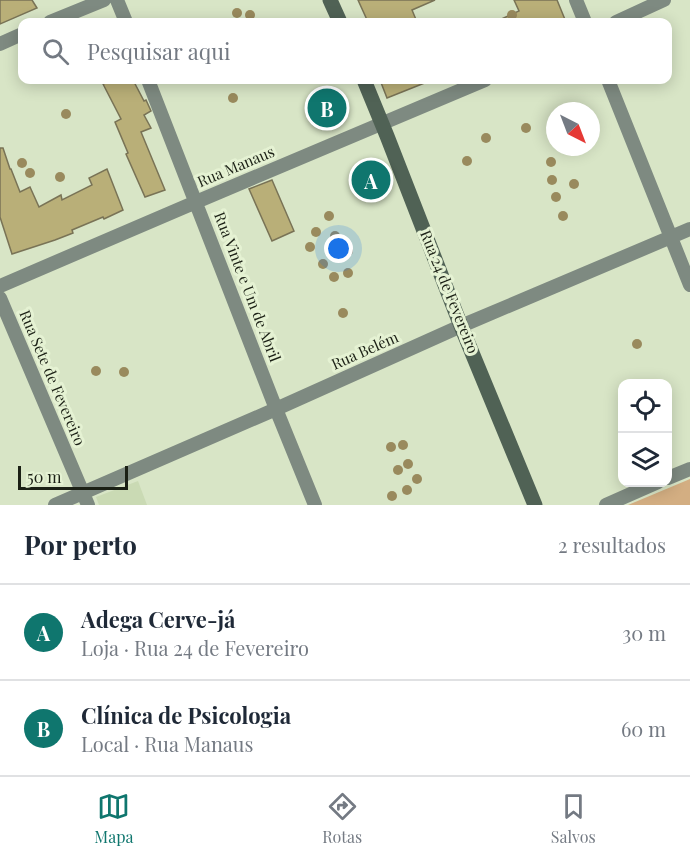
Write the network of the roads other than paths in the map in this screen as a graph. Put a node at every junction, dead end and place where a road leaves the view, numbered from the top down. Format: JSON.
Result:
{"nodes":[{"id":1,"x":104,"y":0,"type":"edge"},
{"id":2,"x":117,"y":0,"type":"edge"},
{"id":3,"x":330,"y":0,"type":"edge"},
{"id":4,"x":576,"y":0,"type":"edge"},
{"id":5,"x":664,"y":0,"type":"edge"},
{"id":6,"x":60,"y":18,"type":"edge"},
{"id":7,"x":124,"y":18,"type":"edge"},
{"id":8,"x":338,"y":18,"type":"edge"},
{"id":9,"x":583,"y":18,"type":"edge"},
{"id":10,"x":625,"y":18,"type":"edge"},
{"id":11,"x":18,"y":36,"type":"edge"},
{"id":12,"x":0,"y":44,"type":"edge"},
{"id":13,"x":150,"y":84,"type":"edge"},
{"id":14,"x":365,"y":84,"type":"edge"},
{"id":15,"x":475,"y":84,"type":"edge"},
{"id":16,"x":610,"y":84,"type":"edge"},
{"id":17,"x":382,"y":123,"type":"junction"},
{"id":18,"x":196,"y":201,"type":"junction"},
{"id":19,"x":690,"y":228,"type":"edge"},
{"id":20,"x":671,"y":237,"type":"junction"},
{"id":21,"x":690,"y":285,"type":"edge"},
{"id":22,"x":0,"y":286,"type":"edge"},
{"id":23,"x":0,"y":298,"type":"edge"},
{"id":24,"x":461,"y":326,"type":"junction"},
{"id":25,"x":276,"y":410,"type":"junction"},
{"id":26,"x":690,"y":469,"type":"edge"},
{"id":27,"x":672,"y":476,"type":"edge"},
{"id":28,"x":649,"y":487,"type":"edge"},
{"id":29,"x":86,"y":499,"type":"edge"},
{"id":30,"x":55,"y":505,"type":"edge"},
{"id":31,"x":315,"y":505,"type":"edge"},
{"id":32,"x":535,"y":505,"type":"edge"},
{"id":33,"x":606,"y":505,"type":"edge"}],
"edges":[{"from":1,"to":6,"type":"street"},
{"from":2,"to":7,"type":"street"},
{"from":3,"to":8,"type":"main road"},
{"from":4,"to":9,"type":"street"},
{"from":5,"to":10,"type":"street"},
{"from":11,"to":12,"type":"street"},
{"from":13,"to":18,"type":"street","name":"Rua Vinte e Um de Abril"},
{"from":14,"to":17,"type":"main road","name":"Rua 24 de Fevereiro"},
{"from":15,"to":17,"type":"street","name":"Rua Manaus"},
{"from":16,"to":20,"type":"street"},
{"from":17,"to":18,"type":"street","name":"Rua Manaus"},
{"from":17,"to":24,"type":"main road","name":"Rua 24 de Fevereiro"},
{"from":18,"to":22,"type":"street","name":"Rua Manaus"},
{"from":18,"to":25,"type":"street","name":"Rua Vinte e Um de Abril"},
{"from":19,"to":20,"type":"street","name":"Rua Belém"},
{"from":20,"to":21,"type":"street"},
{"from":20,"to":24,"type":"street","name":"Rua Belém"},
{"from":23,"to":29,"type":"street","name":"Rua Sete de Fevereiro"},
{"from":24,"to":25,"type":"street","name":"Rua Belém"},
{"from":24,"to":32,"type":"main road","name":"Rua 24 de Fevereiro"},
{"from":25,"to":29,"type":"street","name":"Rua Belém"},
{"from":25,"to":31,"type":"street","name":"Rua Vinte e Um de Abril"},
{"from":26,"to":27,"type":"street"},
{"from":28,"to":33,"type":"street"},
{"from":29,"to":30,"type":"street","name":"Rua Belém"}]}
